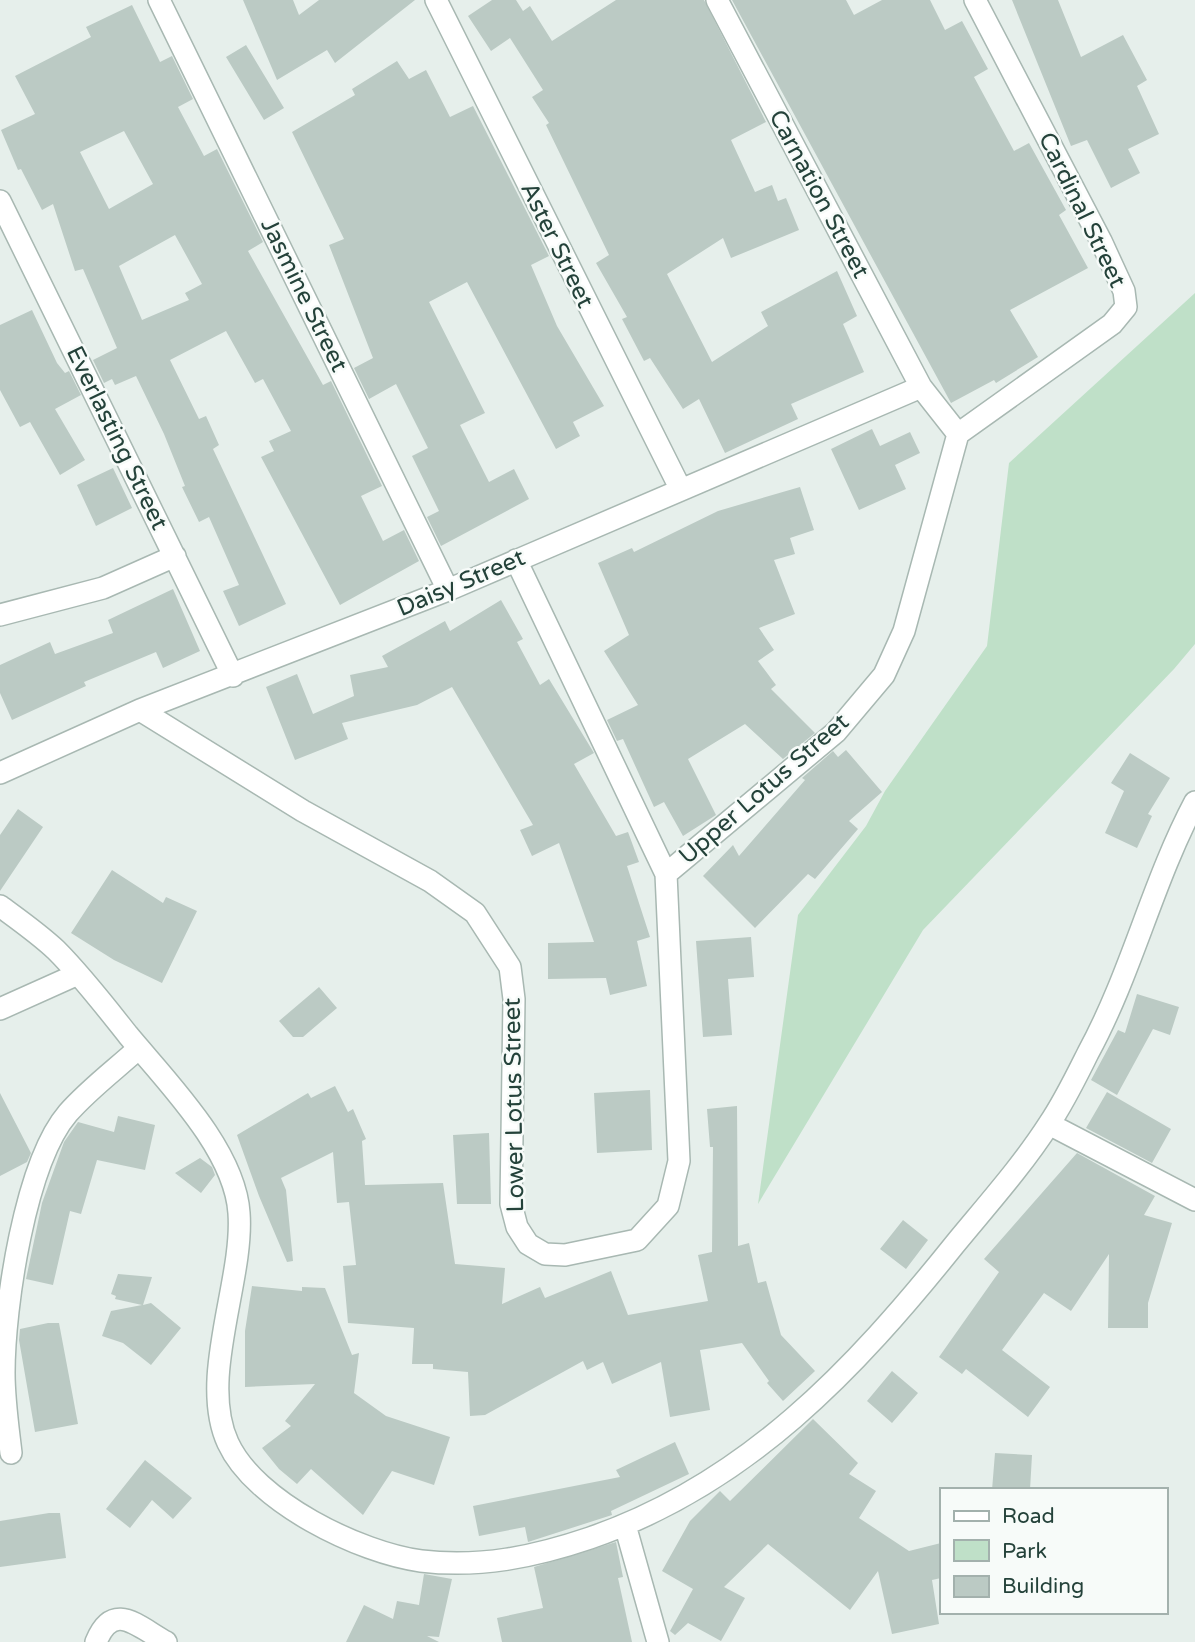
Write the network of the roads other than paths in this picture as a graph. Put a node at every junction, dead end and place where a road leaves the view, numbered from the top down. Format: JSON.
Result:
{"nodes":[{"id":1,"x":159,"y":0,"type":"edge"},
{"id":2,"x":436,"y":0,"type":"edge"},
{"id":3,"x":717,"y":0,"type":"edge"},
{"id":4,"x":975,"y":0,"type":"edge"},
{"id":5,"x":0,"y":201,"type":"edge"},
{"id":6,"x":920,"y":387,"type":"junction"},
{"id":7,"x":958,"y":434,"type":"junction"},
{"id":8,"x":680,"y":488,"type":"junction"},
{"id":9,"x":175,"y":556,"type":"junction"},
{"id":10,"x":516,"y":560,"type":"junction"},
{"id":11,"x":448,"y":590,"type":"junction"},
{"id":12,"x":0,"y":615,"type":"edge"},
{"id":13,"x":233,"y":676,"type":"junction"},
{"id":14,"x":140,"y":710,"type":"junction"},
{"id":15,"x":0,"y":773,"type":"edge"},
{"id":16,"x":1195,"y":802,"type":"edge"},
{"id":17,"x":666,"y":874,"type":"junction"},
{"id":18,"x":0,"y":906,"type":"edge"},
{"id":19,"x":78,"y":974,"type":"junction"},
{"id":20,"x":0,"y":1009,"type":"edge"},
{"id":21,"x":139,"y":1048,"type":"junction"},
{"id":22,"x":1049,"y":1125,"type":"junction"},
{"id":23,"x":1195,"y":1199,"type":"edge"},
{"id":24,"x":11,"y":1453,"type":"dead end"},
{"id":25,"x":625,"y":1525,"type":"junction"},
{"id":26,"x":96,"y":1642,"type":"edge"},
{"id":27,"x":166,"y":1642,"type":"edge"},
{"id":28,"x":659,"y":1642,"type":"edge"}],
"edges":[{"from":1,"to":11,"type":"street","name":"Jasmine Street"},
{"from":2,"to":8,"type":"street","name":"Aster Street"},
{"from":3,"to":6,"type":"street","name":"Carnation Street"},
{"from":4,"to":7,"type":"street","name":"Cardinal Street"},
{"from":5,"to":9,"type":"street","name":"Everlasting Street"},
{"from":6,"to":7,"type":"street"},
{"from":6,"to":8,"type":"street","name":"Daisy Street"},
{"from":7,"to":17,"type":"street","name":"Upper Lotus Street"},
{"from":8,"to":10,"type":"street","name":"Daisy Street"},
{"from":9,"to":12,"type":"street"},
{"from":9,"to":13,"type":"street","name":"Everlasting Street"},
{"from":10,"to":11,"type":"street","name":"Daisy Street"},
{"from":10,"to":17,"type":"street","name":"Upper Lotus Street"},
{"from":11,"to":13,"type":"street","name":"Daisy Street"},
{"from":13,"to":14,"type":"street","name":"Daisy Street"},
{"from":14,"to":15,"type":"street","name":"Daisy Street"},
{"from":14,"to":17,"type":"street","name":"Lower Lotus Street"},
{"from":16,"to":22,"type":"street"},
{"from":18,"to":19,"type":"street"},
{"from":19,"to":20,"type":"street"},
{"from":19,"to":21,"type":"street"},
{"from":21,"to":24,"type":"street"},
{"from":21,"to":25,"type":"street"},
{"from":22,"to":23,"type":"street"},
{"from":22,"to":25,"type":"street"},
{"from":25,"to":28,"type":"street"},
{"from":26,"to":27,"type":"street"}]}
